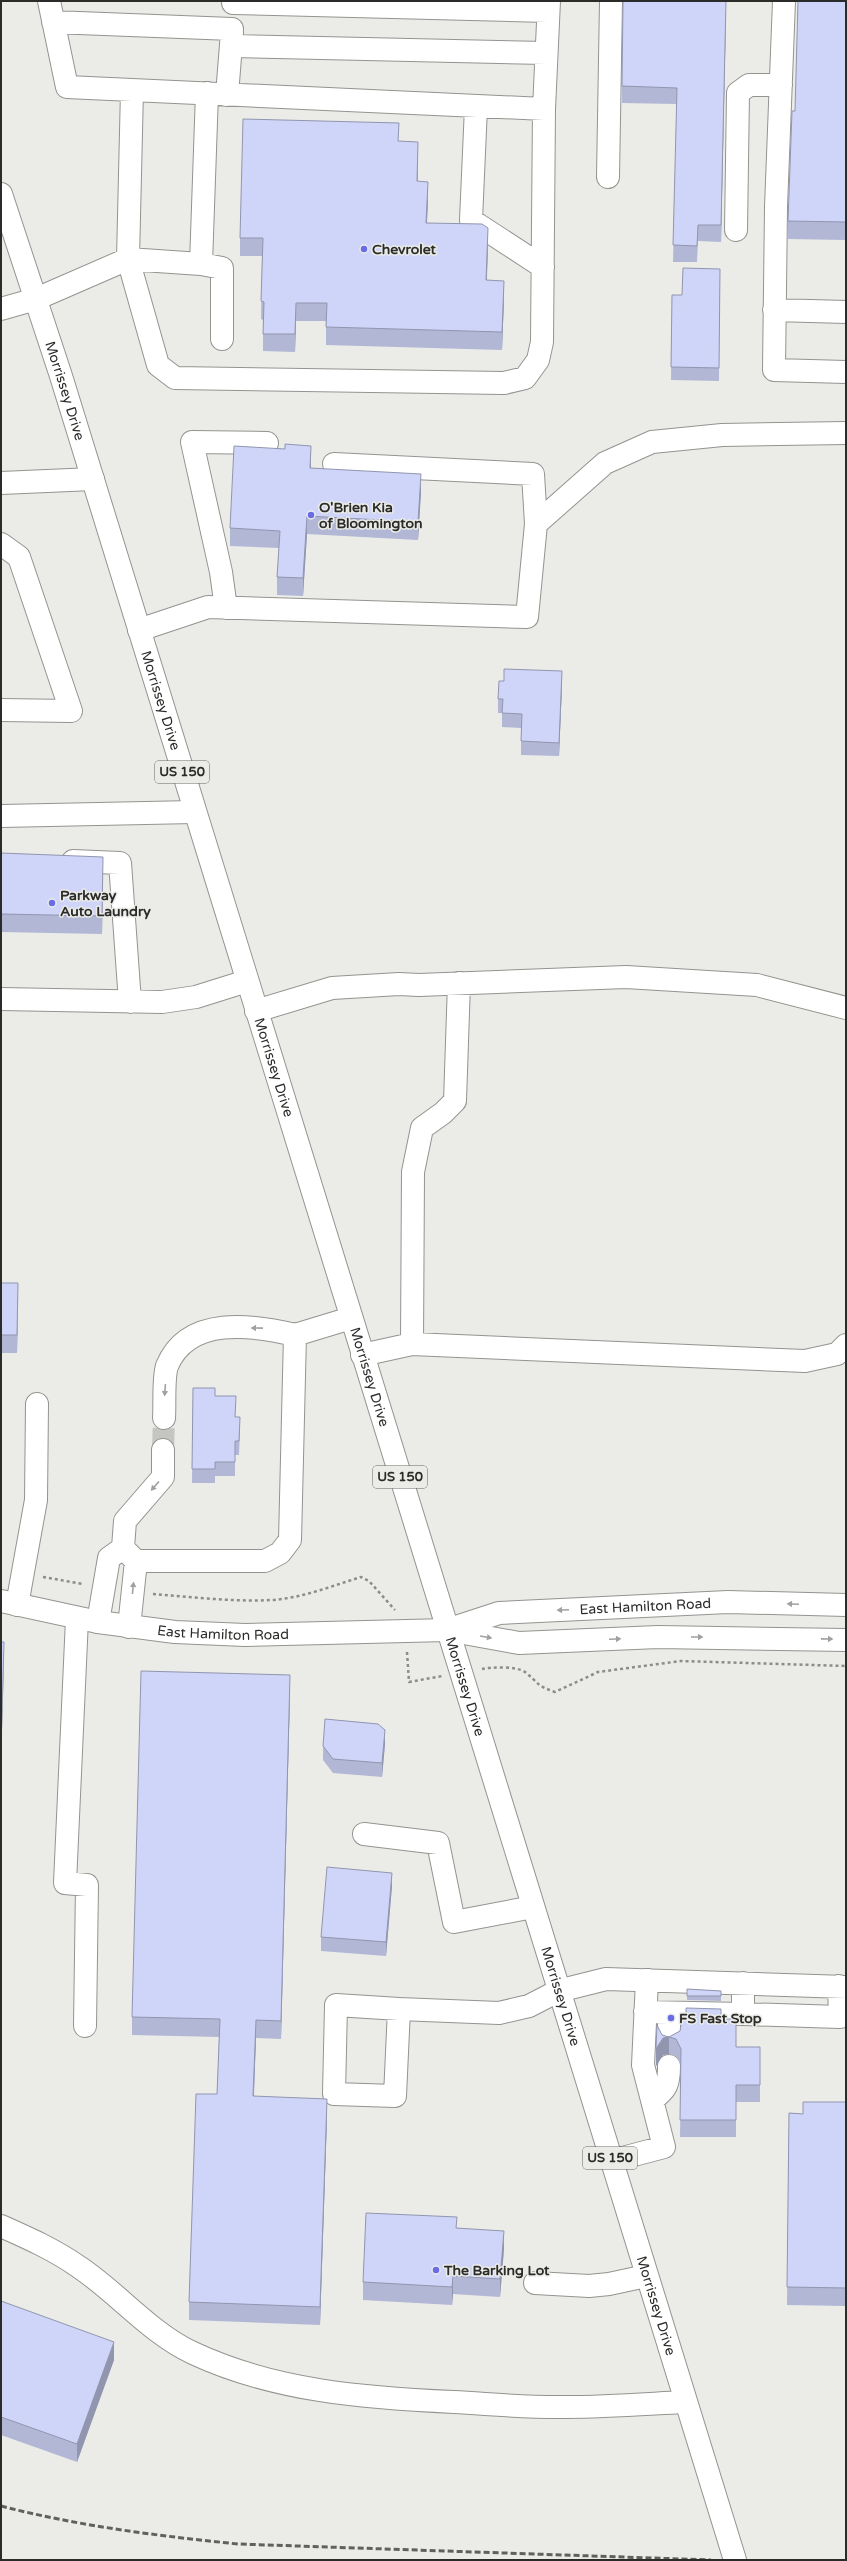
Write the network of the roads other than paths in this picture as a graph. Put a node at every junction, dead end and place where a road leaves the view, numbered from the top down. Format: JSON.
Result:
{"nodes":[{"id":1,"x":49,"y":1,"type":"edge"},
{"id":2,"x":611,"y":1,"type":"edge"},
{"id":3,"x":784,"y":1,"type":"edge"},
{"id":4,"x":233,"y":2,"type":"edge"},
{"id":5,"x":548,"y":6,"type":"edge"},
{"id":6,"x":53,"y":22,"type":"junction"},
{"id":7,"x":232,"y":38,"type":"junction"},
{"id":8,"x":546,"y":53,"type":"junction"},
{"id":9,"x":781,"y":85,"type":"junction"},
{"id":10,"x":132,"y":90,"type":"junction"},
{"id":11,"x":217,"y":94,"type":"junction"},
{"id":12,"x":476,"y":106,"type":"junction"},
{"id":13,"x":544,"y":109,"type":"junction"},
{"id":14,"x":608,"y":177,"type":"dead end"},
{"id":15,"x":1,"y":194,"type":"edge"},
{"id":16,"x":736,"y":230,"type":"dead end"},
{"id":17,"x":128,"y":259,"type":"junction"},
{"id":18,"x":201,"y":264,"type":"junction"},
{"id":19,"x":543,"y":267,"type":"junction"},
{"id":20,"x":36,"y":299,"type":"junction"},
{"id":21,"x":1,"y":309,"type":"edge"},
{"id":22,"x":774,"y":310,"type":"junction"},
{"id":23,"x":846,"y":312,"type":"edge"},
{"id":24,"x":222,"y":339,"type":"dead end"},
{"id":25,"x":846,"y":372,"type":"edge"},
{"id":26,"x":846,"y":433,"type":"edge"},
{"id":27,"x":268,"y":443,"type":"dead end"},
{"id":28,"x":334,"y":464,"type":"dead end"},
{"id":29,"x":92,"y":479,"type":"junction"},
{"id":30,"x":1,"y":483,"type":"edge"},
{"id":31,"x":536,"y":524,"type":"junction"},
{"id":32,"x":1,"y":544,"type":"edge"},
{"id":33,"x":226,"y":608,"type":"junction"},
{"id":34,"x":139,"y":630,"type":"junction"},
{"id":35,"x":1,"y":710,"type":"edge"},
{"id":36,"x":194,"y":812,"type":"junction"},
{"id":37,"x":1,"y":816,"type":"edge"},
{"id":38,"x":56,"y":860,"type":"edge"},
{"id":39,"x":247,"y":981,"type":"junction"},
{"id":40,"x":459,"y":983,"type":"junction"},
{"id":41,"x":1,"y":1000,"type":"edge"},
{"id":42,"x":130,"y":1002,"type":"junction"},
{"id":43,"x":846,"y":1008,"type":"edge"},
{"id":44,"x":256,"y":1011,"type":"junction"},
{"id":45,"x":350,"y":1318,"type":"junction"},
{"id":46,"x":295,"y":1335,"type":"junction"},
{"id":47,"x":412,"y":1344,"type":"junction"},
{"id":48,"x":846,"y":1345,"type":"edge"},
{"id":49,"x":362,"y":1355,"type":"junction"},
{"id":50,"x":37,"y":1404,"type":"dead end"},
{"id":51,"x":164,"y":1418,"type":"tunnel mouth"},
{"id":52,"x":163,"y":1450,"type":"tunnel mouth"},
{"id":53,"x":130,"y":1554,"type":"junction"},
{"id":54,"x":9,"y":1603,"type":"edge"},
{"id":55,"x":846,"y":1605,"type":"edge"},
{"id":56,"x":88,"y":1620,"type":"junction"},
{"id":57,"x":129,"y":1627,"type":"junction"},
{"id":58,"x":447,"y":1630,"type":"junction"},
{"id":59,"x":846,"y":1640,"type":"edge"},
{"id":60,"x":364,"y":1834,"type":"dead end"},
{"id":61,"x":533,"y":1907,"type":"junction"},
{"id":62,"x":648,"y":1980,"type":"junction"},
{"id":63,"x":743,"y":1983,"type":"junction"},
{"id":64,"x":843,"y":1986,"type":"edge"},
{"id":65,"x":558,"y":1991,"type":"junction"},
{"id":66,"x":399,"y":2009,"type":"junction"},
{"id":67,"x":645,"y":2012,"type":"junction"},
{"id":68,"x":669,"y":2013,"type":"junction"},
{"id":69,"x":743,"y":2014,"type":"junction"},
{"id":70,"x":85,"y":2026,"type":"dead end"},
{"id":71,"x":669,"y":2041,"type":"dead end"},
{"id":72,"x":669,"y":2066,"type":"dead end"},
{"id":73,"x":652,"y":2100,"type":"junction"},
{"id":74,"x":611,"y":2161,"type":"junction"},
{"id":75,"x":1,"y":2226,"type":"edge"},
{"id":76,"x":646,"y":2276,"type":"junction"},
{"id":77,"x":535,"y":2283,"type":"dead end"},
{"id":78,"x":684,"y":2402,"type":"junction"},
{"id":79,"x":735,"y":2560,"type":"edge"}],
"edges":[{"from":1,"to":6,"type":"main road"},
{"from":2,"to":14,"type":"main road"},
{"from":3,"to":9,"type":"main road"},
{"from":4,"to":5,"type":"main road"},
{"from":4,"to":7,"type":"main road"},
{"from":5,"to":8,"type":"main road"},
{"from":6,"to":7,"type":"main road"},
{"from":6,"to":10,"type":"main road"},
{"from":7,"to":8,"type":"main road"},
{"from":7,"to":11,"type":"main road"},
{"from":8,"to":13,"type":"main road"},
{"from":9,"to":16,"type":"main road"},
{"from":9,"to":22,"type":"main road"},
{"from":10,"to":11,"type":"main road"},
{"from":10,"to":17,"type":"main road"},
{"from":11,"to":12,"type":"main road"},
{"from":11,"to":18,"type":"main road"},
{"from":12,"to":13,"type":"main road"},
{"from":12,"to":19,"type":"main road"},
{"from":13,"to":19,"type":"main road"},
{"from":15,"to":20,"type":"main road","name":"Morrissey Drive","number":"US 150"},
{"from":17,"to":18,"type":"main road"},
{"from":17,"to":19,"type":"main road"},
{"from":17,"to":20,"type":"main road"},
{"from":18,"to":24,"type":"main road"},
{"from":20,"to":21,"type":"main road"},
{"from":20,"to":29,"type":"main road","name":"Morrissey Drive","number":"US 150"},
{"from":22,"to":23,"type":"main road"},
{"from":22,"to":25,"type":"main road"},
{"from":26,"to":31,"type":"main road"},
{"from":27,"to":33,"type":"main road"},
{"from":28,"to":31,"type":"main road"},
{"from":29,"to":30,"type":"main road"},
{"from":29,"to":34,"type":"main road","name":"Morrissey Drive","number":"US 150"},
{"from":31,"to":33,"type":"main road"},
{"from":32,"to":35,"type":"main road"},
{"from":33,"to":34,"type":"main road"},
{"from":34,"to":36,"type":"main road","name":"Morrissey Drive","number":"US 150"},
{"from":36,"to":37,"type":"main road"},
{"from":36,"to":39,"type":"main road","name":"Morrissey Drive","number":"US 150"},
{"from":38,"to":42,"type":"main road"},
{"from":39,"to":42,"type":"main road"},
{"from":39,"to":44,"type":"main road","name":"Morrissey Drive","number":"US 150"},
{"from":40,"to":43,"type":"main road"},
{"from":40,"to":44,"type":"main road"},
{"from":40,"to":47,"type":"main road"},
{"from":41,"to":42,"type":"main road"},
{"from":44,"to":45,"type":"main road","name":"Morrissey Drive","number":"US 150"},
{"from":45,"to":46,"type":"main road"},
{"from":45,"to":49,"type":"main road","name":"Morrissey Drive","number":"US 150"},
{"from":46,"to":51,"type":"main road","one_way":true},
{"from":46,"to":53,"type":"main road"},
{"from":47,"to":48,"type":"main road"},
{"from":47,"to":49,"type":"main road"},
{"from":49,"to":58,"type":"main road","name":"Morrissey Drive","number":"US 150"},
{"from":50,"to":54,"type":"main road"},
{"from":52,"to":53,"type":"main road","one_way":true},
{"from":53,"to":56,"type":"main road"},
{"from":57,"to":53,"type":"main road","one_way":true},
{"from":54,"to":56,"type":"main road","name":"East Hamilton Road"},
{"from":55,"to":58,"type":"main road","name":"East Hamilton Road","one_way":true},
{"from":56,"to":57,"type":"main road","name":"East Hamilton Road"},
{"from":56,"to":70,"type":"main road"},
{"from":57,"to":58,"type":"main road","name":"East Hamilton Road"},
{"from":58,"to":59,"type":"main road","name":"East Hamilton Road","one_way":true},
{"from":58,"to":61,"type":"main road","name":"Morrissey Drive","number":"US 150"},
{"from":60,"to":61,"type":"main road"},
{"from":61,"to":65,"type":"main road","name":"Morrissey Drive","number":"US 150"},
{"from":62,"to":63,"type":"main road"},
{"from":62,"to":65,"type":"main road"},
{"from":62,"to":67,"type":"main road"},
{"from":63,"to":64,"type":"main road"},
{"from":63,"to":69,"type":"main road"},
{"from":64,"to":69,"type":"main road"},
{"from":65,"to":66,"type":"main road"},
{"from":65,"to":74,"type":"main road","name":"Morrissey Drive","number":"US 150"},
{"from":66,"to":66,"type":"main road"},
{"from":67,"to":68,"type":"main road"},
{"from":67,"to":73,"type":"main road"},
{"from":68,"to":69,"type":"main road"},
{"from":68,"to":71,"type":"main road"},
{"from":72,"to":73,"type":"main road"},
{"from":73,"to":74,"type":"main road"},
{"from":74,"to":76,"type":"main road","name":"Morrissey Drive","number":"US 150"},
{"from":75,"to":78,"type":"main road"},
{"from":76,"to":77,"type":"main road"},
{"from":76,"to":78,"type":"main road","name":"Morrissey Drive","number":"US 150"},
{"from":78,"to":79,"type":"main road","name":"Morrissey Drive","number":"US 150"}]}
